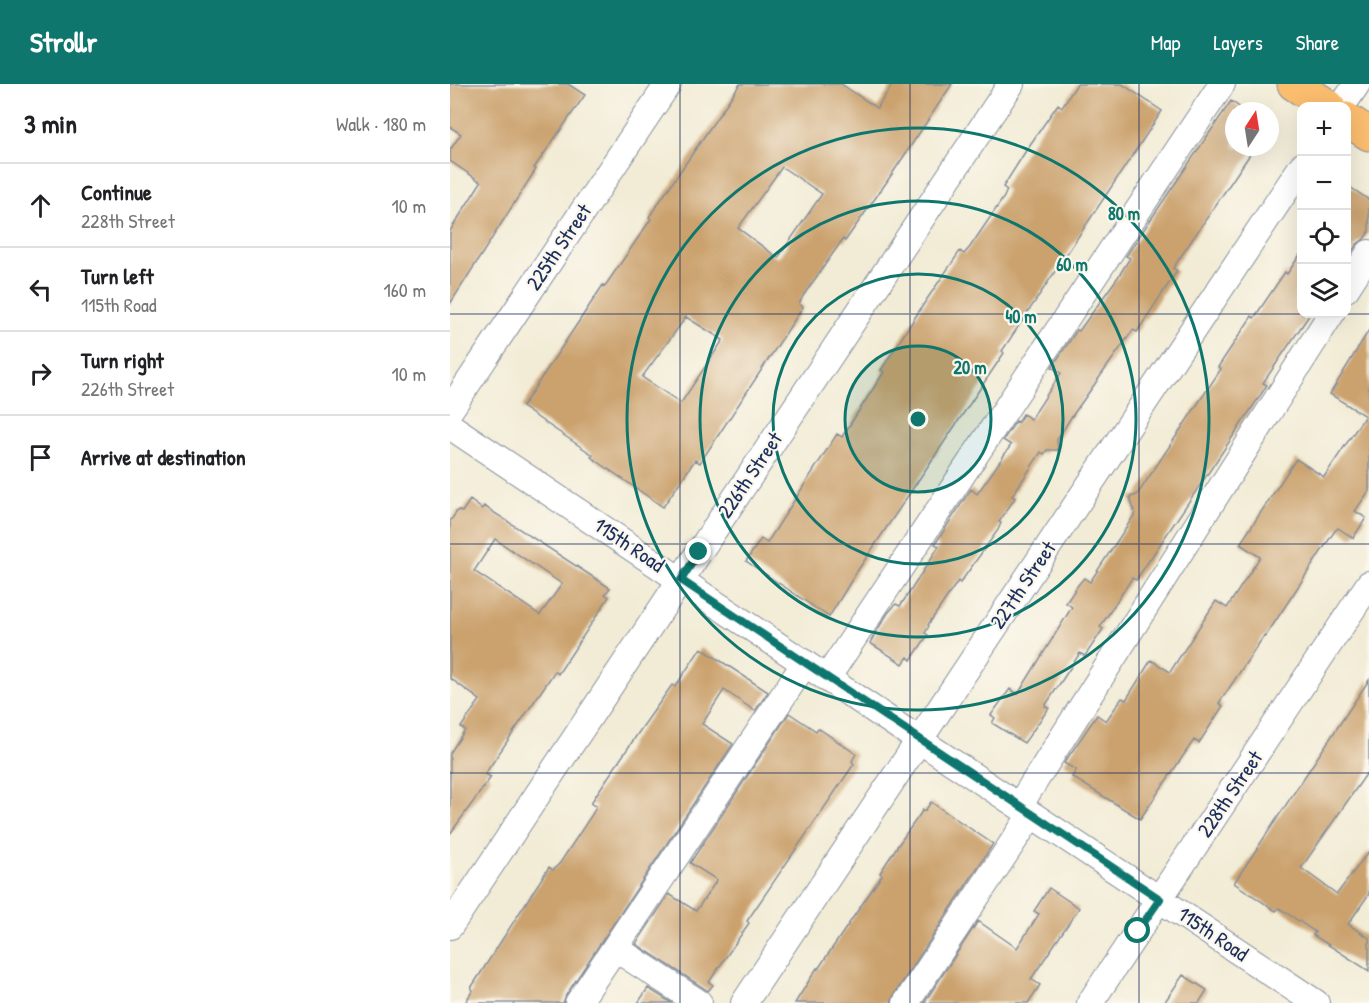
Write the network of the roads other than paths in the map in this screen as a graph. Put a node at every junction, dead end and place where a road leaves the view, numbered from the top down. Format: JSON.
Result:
{"nodes":[{"id":1,"x":668,"y":84,"type":"edge"},
{"id":2,"x":1011,"y":84,"type":"edge"},
{"id":3,"x":1222,"y":84,"type":"edge"},
{"id":4,"x":1294,"y":84,"type":"edge"},
{"id":5,"x":1357,"y":84,"type":"edge"},
{"id":6,"x":1322,"y":102,"type":"edge"},
{"id":7,"x":1345,"y":102,"type":"edge"},
{"id":8,"x":1351,"y":122,"type":"edge"},
{"id":9,"x":1369,"y":134,"type":"edge"},
{"id":10,"x":1297,"y":173,"type":"edge"},
{"id":11,"x":1369,"y":253,"type":"edge"},
{"id":12,"x":1351,"y":282,"type":"edge"},
{"id":13,"x":1329,"y":318,"type":"edge"},
{"id":14,"x":450,"y":410,"type":"edge"},
{"id":15,"x":450,"y":426,"type":"edge"},
{"id":16,"x":681,"y":580,"type":"junction"},
{"id":17,"x":1369,"y":584,"type":"edge"},
{"id":18,"x":805,"y":663,"type":"junction"},
{"id":19,"x":827,"y":678,"type":"junction"},
{"id":20,"x":919,"y":740,"type":"junction"},
{"id":21,"x":1025,"y":810,"type":"junction"},
{"id":22,"x":1160,"y":899,"type":"junction"},
{"id":23,"x":450,"y":926,"type":"edge"},
{"id":24,"x":615,"y":948,"type":"junction"},
{"id":25,"x":578,"y":1003,"type":"edge"},
{"id":26,"x":699,"y":1003,"type":"edge"},
{"id":27,"x":744,"y":1003,"type":"edge"},
{"id":28,"x":906,"y":1003,"type":"edge"},
{"id":29,"x":1090,"y":1003,"type":"edge"},
{"id":30,"x":1316,"y":1003,"type":"edge"}],
"edges":[{"from":1,"to":14,"type":"street","name":"225th Street"},
{"from":2,"to":16,"type":"street","name":"226th Street"},
{"from":3,"to":19,"type":"street"},
{"from":4,"to":6,"type":"main road"},
{"from":5,"to":7,"type":"street"},
{"from":8,"to":9,"type":"main road"},
{"from":10,"to":20,"type":"street","name":"227th Street"},
{"from":11,"to":12,"type":"street"},
{"from":13,"to":21,"type":"street"},
{"from":15,"to":16,"type":"street","name":"115th Road"},
{"from":16,"to":18,"type":"street","name":"115th Road"},
{"from":16,"to":23,"type":"street","name":"226th Street"},
{"from":17,"to":22,"type":"street","name":"228th Street"},
{"from":18,"to":19,"type":"street","name":"115th Road"},
{"from":18,"to":24,"type":"street"},
{"from":19,"to":20,"type":"street","name":"115th Road"},
{"from":20,"to":21,"type":"street","name":"115th Road"},
{"from":20,"to":27,"type":"street","name":"227th Street"},
{"from":21,"to":22,"type":"street","name":"115th Road"},
{"from":21,"to":28,"type":"street"},
{"from":22,"to":29,"type":"street","name":"228th Street"},
{"from":22,"to":30,"type":"street","name":"115th Road"},
{"from":24,"to":25,"type":"street"},
{"from":24,"to":26,"type":"street"}]}
